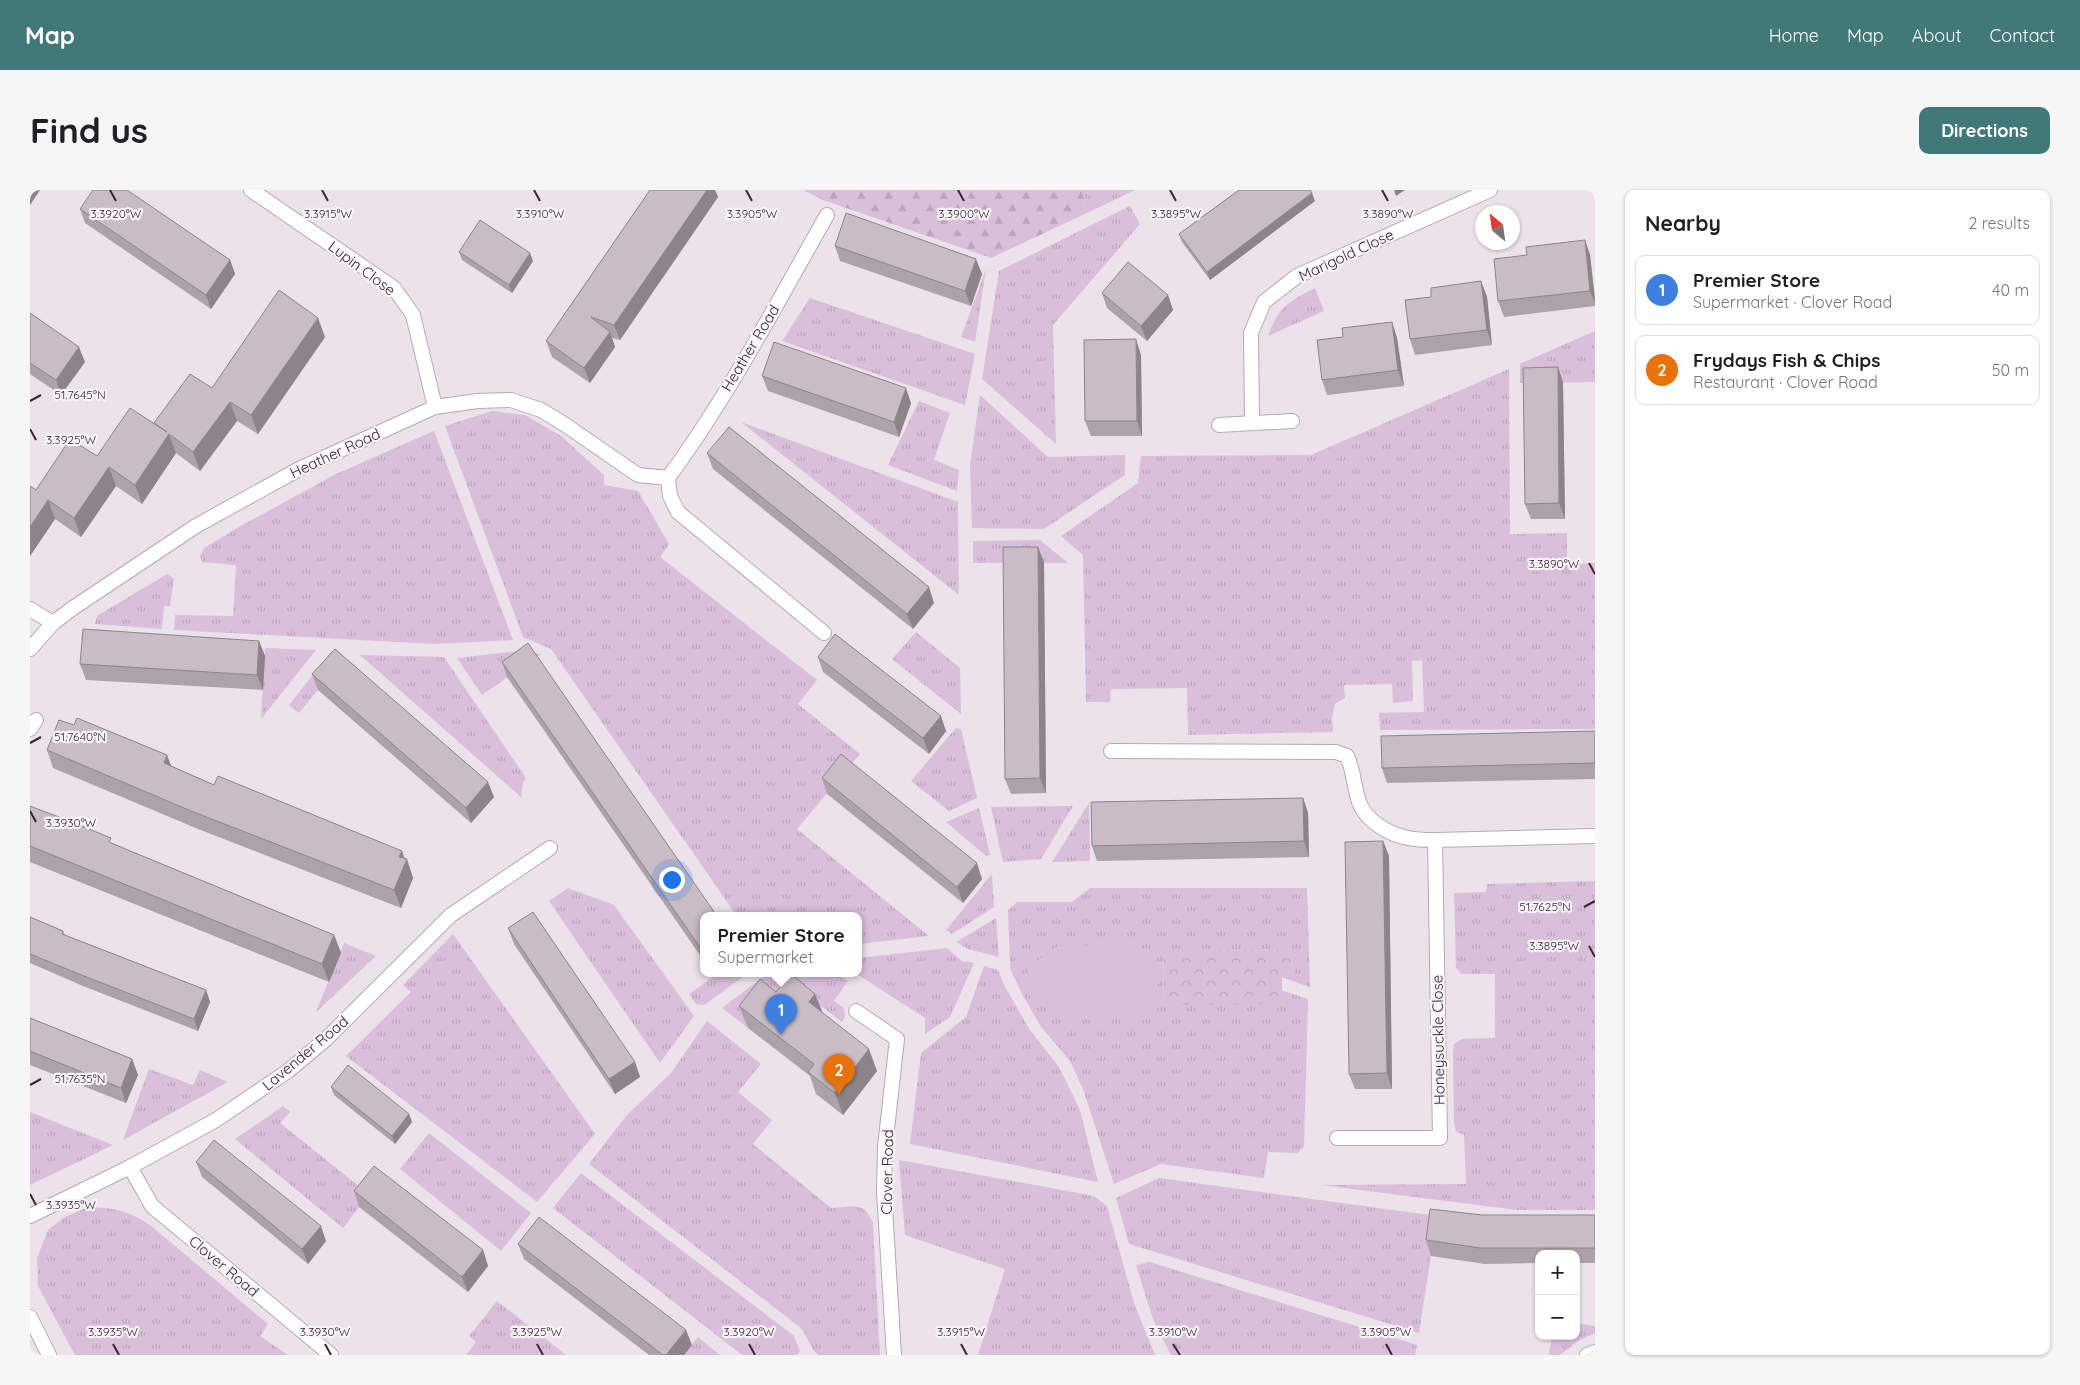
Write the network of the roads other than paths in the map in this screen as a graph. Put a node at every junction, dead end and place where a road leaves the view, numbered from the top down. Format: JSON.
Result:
{"nodes":[{"id":1,"x":251,"y":190,"type":"edge"},
{"id":2,"x":1490,"y":190,"type":"edge"},
{"id":3,"x":827,"y":215,"type":"dead end"},
{"id":4,"x":435,"y":407,"type":"junction"},
{"id":5,"x":1292,"y":421,"type":"dead end"},
{"id":6,"x":1252,"y":423,"type":"junction"},
{"id":7,"x":1219,"y":425,"type":"dead end"},
{"id":8,"x":668,"y":478,"type":"junction"},
{"id":9,"x":30,"y":608,"type":"edge"},
{"id":10,"x":53,"y":624,"type":"junction"},
{"id":11,"x":824,"y":634,"type":"dead end"},
{"id":12,"x":30,"y":649,"type":"edge"},
{"id":13,"x":1111,"y":751,"type":"dead end"},
{"id":14,"x":1595,"y":836,"type":"edge"},
{"id":15,"x":1435,"y":840,"type":"junction"},
{"id":16,"x":550,"y":848,"type":"dead end"},
{"id":17,"x":856,"y":1011,"type":"dead end"},
{"id":18,"x":1337,"y":1138,"type":"dead end"},
{"id":19,"x":130,"y":1167,"type":"junction"},
{"id":20,"x":30,"y":1216,"type":"edge"},
{"id":21,"x":30,"y":1318,"type":"edge"},
{"id":22,"x":1595,"y":1352,"type":"edge"},
{"id":23,"x":49,"y":1355,"type":"edge"},
{"id":24,"x":331,"y":1355,"type":"edge"},
{"id":25,"x":894,"y":1355,"type":"edge"},
{"id":26,"x":1587,"y":1355,"type":"edge"}],
"edges":[{"from":1,"to":4,"type":"street","name":"Lupin Close"},
{"from":2,"to":6,"type":"street","name":"Marigold Close"},
{"from":3,"to":8,"type":"street","name":"Heather Road"},
{"from":4,"to":8,"type":"street","name":"Heather Road"},
{"from":4,"to":10,"type":"street","name":"Heather Road"},
{"from":5,"to":6,"type":"street"},
{"from":6,"to":7,"type":"street"},
{"from":8,"to":11,"type":"street"},
{"from":9,"to":10,"type":"street"},
{"from":10,"to":12,"type":"street","name":"Heather Road"},
{"from":13,"to":15,"type":"street"},
{"from":14,"to":15,"type":"street"},
{"from":15,"to":18,"type":"street","name":"Honeysuckle Close"},
{"from":16,"to":19,"type":"street","name":"Lavender Road"},
{"from":17,"to":25,"type":"street","name":"Clover Road"},
{"from":19,"to":20,"type":"street","name":"Lavender Road"},
{"from":19,"to":24,"type":"street","name":"Clover Road"},
{"from":21,"to":23,"type":"street"},
{"from":22,"to":26,"type":"street"}]}
